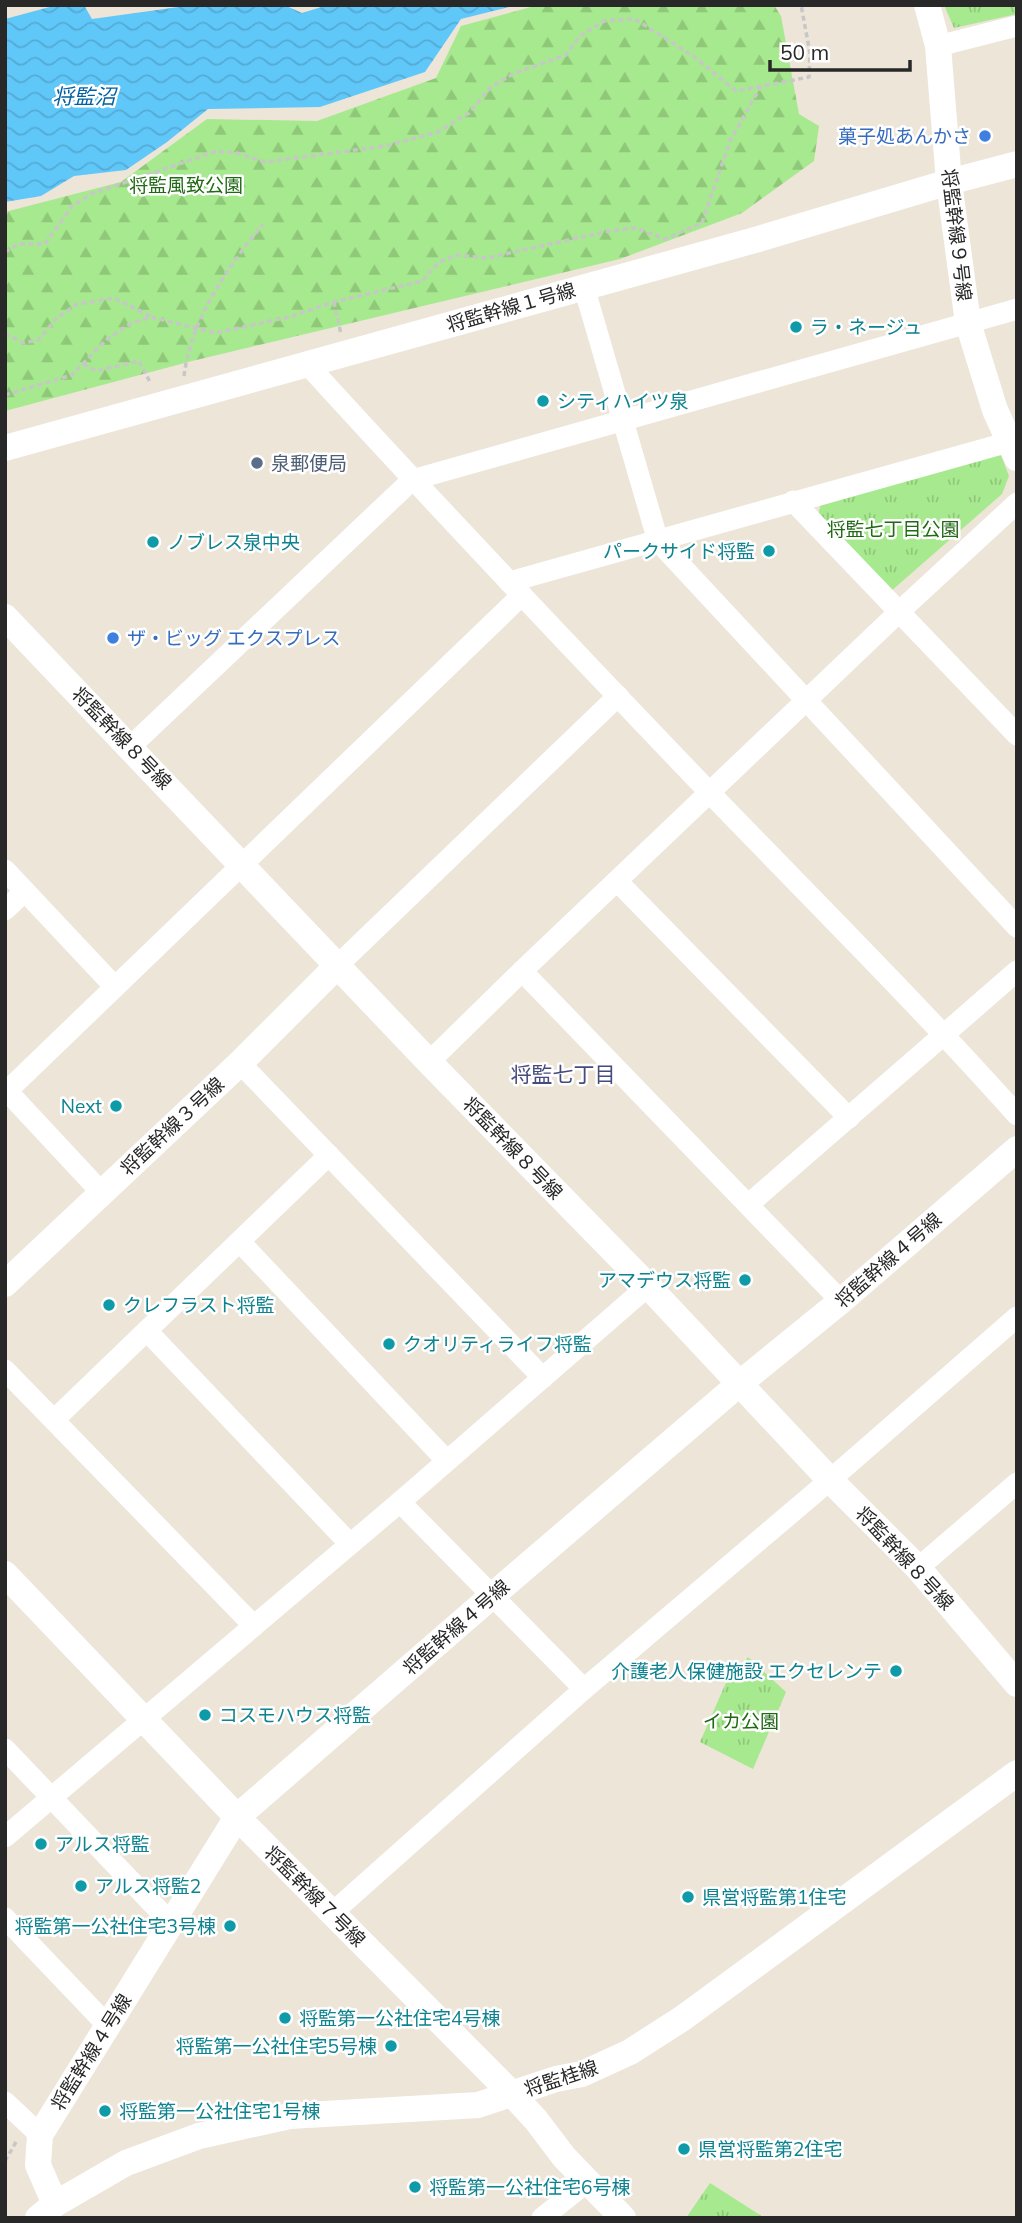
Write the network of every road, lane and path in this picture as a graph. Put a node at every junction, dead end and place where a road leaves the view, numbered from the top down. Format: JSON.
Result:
{"nodes":[{"id":1,"x":801,"y":5,"type":"edge"},
{"id":2,"x":927,"y":5,"type":"edge"},
{"id":3,"x":1017,"y":26,"type":"edge"},
{"id":4,"x":938,"y":46,"type":"junction"},
{"id":5,"x":761,"y":86,"type":"junction"},
{"id":6,"x":1017,"y":164,"type":"edge"},
{"id":7,"x":949,"y":182,"type":"junction"},
{"id":8,"x":263,"y":224,"type":"dead end"},
{"id":9,"x":5,"y":252,"type":"edge"},
{"id":10,"x":584,"y":287,"type":"junction"},
{"id":11,"x":334,"y":302,"type":"junction"},
{"id":12,"x":1017,"y":309,"type":"edge"},
{"id":13,"x":151,"y":317,"type":"junction"},
{"id":14,"x":968,"y":323,"type":"junction"},
{"id":15,"x":196,"y":329,"type":"junction"},
{"id":16,"x":5,"y":334,"type":"edge"},
{"id":17,"x":345,"y":353,"type":"junction"},
{"id":18,"x":83,"y":364,"type":"junction"},
{"id":19,"x":307,"y":364,"type":"junction"},
{"id":20,"x":5,"y":395,"type":"edge"},
{"id":21,"x":172,"y":402,"type":"junction"},
{"id":22,"x":622,"y":421,"type":"junction"},
{"id":23,"x":5,"y":448,"type":"edge"},
{"id":24,"x":1013,"y":450,"type":"edge"},
{"id":25,"x":412,"y":480,"type":"junction"},
{"id":26,"x":793,"y":501,"type":"junction"},
{"id":27,"x":1017,"y":503,"type":"edge"},
{"id":28,"x":657,"y":541,"type":"junction"},
{"id":29,"x":516,"y":589,"type":"junction"},
{"id":30,"x":900,"y":611,"type":"junction"},
{"id":31,"x":5,"y":617,"type":"edge"},
{"id":32,"x":618,"y":696,"type":"junction"},
{"id":33,"x":806,"y":702,"type":"junction"},
{"id":34,"x":1017,"y":735,"type":"edge"},
{"id":35,"x":130,"y":747,"type":"junction"},
{"id":36,"x":710,"y":793,"type":"junction"},
{"id":37,"x":242,"y":864,"type":"junction"},
{"id":38,"x":5,"y":870,"type":"edge"},
{"id":39,"x":617,"y":881,"type":"junction"},
{"id":40,"x":25,"y":891,"type":"junction"},
{"id":41,"x":5,"y":910,"type":"edge"},
{"id":42,"x":1017,"y":927,"type":"edge"},
{"id":43,"x":337,"y":966,"type":"junction"},
{"id":44,"x":522,"y":971,"type":"junction"},
{"id":45,"x":1017,"y":971,"type":"edge"},
{"id":46,"x":115,"y":988,"type":"junction"},
{"id":47,"x":944,"y":1033,"type":"junction"},
{"id":48,"x":429,"y":1062,"type":"junction"},
{"id":49,"x":240,"y":1063,"type":"junction"},
{"id":50,"x":6,"y":1092,"type":"edge"},
{"id":51,"x":1017,"y":1115,"type":"edge"},
{"id":52,"x":849,"y":1118,"type":"junction"},
{"id":53,"x":1017,"y":1149,"type":"edge"},
{"id":54,"x":329,"y":1155,"type":"junction"},
{"id":55,"x":102,"y":1193,"type":"junction"},
{"id":56,"x":749,"y":1204,"type":"junction"},
{"id":57,"x":240,"y":1242,"type":"junction"},
{"id":58,"x":5,"y":1284,"type":"edge"},
{"id":59,"x":648,"y":1286,"type":"junction"},
{"id":60,"x":841,"y":1301,"type":"junction"},
{"id":61,"x":1017,"y":1317,"type":"edge"},
{"id":62,"x":147,"y":1331,"type":"junction"},
{"id":63,"x":5,"y":1370,"type":"edge"},
{"id":64,"x":543,"y":1378,"type":"junction"},
{"id":65,"x":739,"y":1384,"type":"junction"},
{"id":66,"x":55,"y":1419,"type":"junction"},
{"id":67,"x":446,"y":1460,"type":"junction"},
{"id":68,"x":830,"y":1480,"type":"junction"},
{"id":69,"x":1017,"y":1483,"type":"edge"},
{"id":70,"x":400,"y":1502,"type":"junction"},
{"id":71,"x":350,"y":1544,"type":"junction"},
{"id":72,"x":918,"y":1568,"type":"junction"},
{"id":73,"x":5,"y":1574,"type":"edge"},
{"id":74,"x":493,"y":1595,"type":"junction"},
{"id":75,"x":254,"y":1626,"type":"junction"},
{"id":76,"x":1017,"y":1684,"type":"edge"},
{"id":77,"x":584,"y":1689,"type":"junction"},
{"id":78,"x":145,"y":1719,"type":"junction"},
{"id":79,"x":5,"y":1749,"type":"edge"},
{"id":80,"x":1017,"y":1773,"type":"edge"},
{"id":81,"x":52,"y":1798,"type":"junction"},
{"id":82,"x":237,"y":1817,"type":"junction"},
{"id":83,"x":5,"y":1837,"type":"edge"},
{"id":84,"x":332,"y":1913,"type":"junction"},
{"id":85,"x":5,"y":1918,"type":"edge"},
{"id":86,"x":170,"y":1922,"type":"junction"},
{"id":87,"x":108,"y":2026,"type":"junction"},
{"id":88,"x":512,"y":2094,"type":"junction"},
{"id":89,"x":5,"y":2102,"type":"edge"},
{"id":90,"x":30,"y":2135,"type":"junction"},
{"id":91,"x":5,"y":2161,"type":"edge"},
{"id":92,"x":587,"y":2182,"type":"junction"},
{"id":93,"x":46,"y":2211,"type":"edge"},
{"id":94,"x":542,"y":2218,"type":"edge"},
{"id":95,"x":623,"y":2218,"type":"edge"}],
"edges":[{"from":1,"to":5,"type":"path"},
{"from":2,"to":4,"type":"street","name":"将監幹線９号線"},
{"from":3,"to":4,"type":"street"},
{"from":4,"to":7,"type":"street","name":"将監幹線９号線"},
{"from":5,"to":9,"type":"path"},
{"from":5,"to":11,"type":"path"},
{"from":6,"to":7,"type":"street","name":"将監幹線１号線"},
{"from":7,"to":10,"type":"street","name":"将監幹線１号線"},
{"from":7,"to":14,"type":"street","name":"将監幹線９号線"},
{"from":8,"to":15,"type":"path"},
{"from":10,"to":17,"type":"street","name":"将監幹線１号線"},
{"from":10,"to":22,"type":"street"},
{"from":11,"to":15,"type":"path"},
{"from":11,"to":17,"type":"path"},
{"from":12,"to":14,"type":"street"},
{"from":13,"to":15,"type":"path"},
{"from":13,"to":16,"type":"path"},
{"from":13,"to":18,"type":"path"},
{"from":14,"to":22,"type":"street"},
{"from":14,"to":24,"type":"street","name":"将監幹線９号線"},
{"from":15,"to":21,"type":"path"},
{"from":17,"to":19,"type":"street","name":"将監幹線１号線"},
{"from":18,"to":20,"type":"path"},
{"from":18,"to":21,"type":"path"},
{"from":19,"to":21,"type":"street","name":"将監幹線１号線"},
{"from":19,"to":25,"type":"street"},
{"from":21,"to":23,"type":"street","name":"将監幹線１号線"},
{"from":22,"to":25,"type":"street"},
{"from":22,"to":28,"type":"street"},
{"from":24,"to":26,"type":"street"},
{"from":25,"to":29,"type":"street"},
{"from":25,"to":35,"type":"street"},
{"from":26,"to":28,"type":"street"},
{"from":26,"to":30,"type":"street"},
{"from":27,"to":30,"type":"street"},
{"from":28,"to":29,"type":"street"},
{"from":28,"to":33,"type":"street"},
{"from":29,"to":32,"type":"street"},
{"from":29,"to":37,"type":"street"},
{"from":30,"to":33,"type":"street"},
{"from":30,"to":34,"type":"street"},
{"from":31,"to":35,"type":"street","name":"将監幹線８号線"},
{"from":32,"to":36,"type":"street"},
{"from":32,"to":43,"type":"street"},
{"from":33,"to":36,"type":"street"},
{"from":33,"to":42,"type":"street"},
{"from":35,"to":37,"type":"street","name":"将監幹線８号線"},
{"from":36,"to":39,"type":"street"},
{"from":36,"to":47,"type":"street"},
{"from":37,"to":43,"type":"street","name":"将監幹線８号線"},
{"from":37,"to":46,"type":"street"},
{"from":38,"to":40,"type":"street"},
{"from":39,"to":44,"type":"street"},
{"from":39,"to":52,"type":"street"},
{"from":40,"to":41,"type":"street"},
{"from":40,"to":46,"type":"street"},
{"from":43,"to":48,"type":"street","name":"将監幹線８号線"},
{"from":43,"to":49,"type":"street","name":"将監幹線３号線"},
{"from":44,"to":48,"type":"street"},
{"from":44,"to":56,"type":"street"},
{"from":45,"to":47,"type":"street"},
{"from":46,"to":50,"type":"street"},
{"from":47,"to":51,"type":"street"},
{"from":47,"to":52,"type":"street"},
{"from":48,"to":59,"type":"street","name":"将監幹線８号線"},
{"from":49,"to":54,"type":"street"},
{"from":49,"to":55,"type":"street","name":"将監幹線３号線"},
{"from":50,"to":55,"type":"street"},
{"from":52,"to":56,"type":"street"},
{"from":53,"to":60,"type":"street","name":"将監幹線４号線"},
{"from":54,"to":57,"type":"street"},
{"from":54,"to":64,"type":"street"},
{"from":55,"to":58,"type":"street","name":"将監幹線３号線"},
{"from":56,"to":60,"type":"street"},
{"from":57,"to":62,"type":"street"},
{"from":57,"to":67,"type":"street"},
{"from":59,"to":64,"type":"street"},
{"from":59,"to":65,"type":"street","name":"将監幹線８号線"},
{"from":60,"to":65,"type":"street","name":"将監幹線４号線"},
{"from":61,"to":68,"type":"street"},
{"from":62,"to":66,"type":"street"},
{"from":62,"to":71,"type":"street"},
{"from":63,"to":66,"type":"street"},
{"from":64,"to":67,"type":"street"},
{"from":65,"to":68,"type":"street","name":"将監幹線８号線"},
{"from":65,"to":74,"type":"street","name":"将監幹線４号線"},
{"from":66,"to":75,"type":"street"},
{"from":67,"to":70,"type":"street"},
{"from":68,"to":72,"type":"street","name":"将監幹線８号線"},
{"from":68,"to":77,"type":"street"},
{"from":69,"to":72,"type":"street"},
{"from":70,"to":71,"type":"street"},
{"from":70,"to":74,"type":"street"},
{"from":71,"to":75,"type":"street"},
{"from":72,"to":76,"type":"street","name":"将監幹線８号線"},
{"from":73,"to":78,"type":"street","name":"将監幹線７号線"},
{"from":74,"to":77,"type":"street"},
{"from":74,"to":82,"type":"street","name":"将監幹線４号線"},
{"from":75,"to":78,"type":"street"},
{"from":77,"to":84,"type":"street"},
{"from":78,"to":81,"type":"street"},
{"from":78,"to":82,"type":"street","name":"将監幹線７号線"},
{"from":79,"to":81,"type":"street"},
{"from":80,"to":88,"type":"street","name":"将監桂線"},
{"from":81,"to":83,"type":"street"},
{"from":81,"to":86,"type":"street"},
{"from":82,"to":84,"type":"street","name":"将監幹線７号線"},
{"from":82,"to":86,"type":"street","name":"将監幹線４号線"},
{"from":84,"to":88,"type":"street","name":"将監幹線７号線"},
{"from":85,"to":87,"type":"street"},
{"from":86,"to":87,"type":"street","name":"将監幹線４号線"},
{"from":87,"to":90,"type":"street","name":"将監幹線４号線"},
{"from":88,"to":92,"type":"street","name":"将監幹線７号線"},
{"from":88,"to":93,"type":"street","name":"将監桂線"},
{"from":89,"to":90,"type":"street"},
{"from":90,"to":91,"type":"path"},
{"from":90,"to":93,"type":"street"},
{"from":92,"to":94,"type":"street"},
{"from":92,"to":95,"type":"street","name":"将監幹線７号線"}]}
